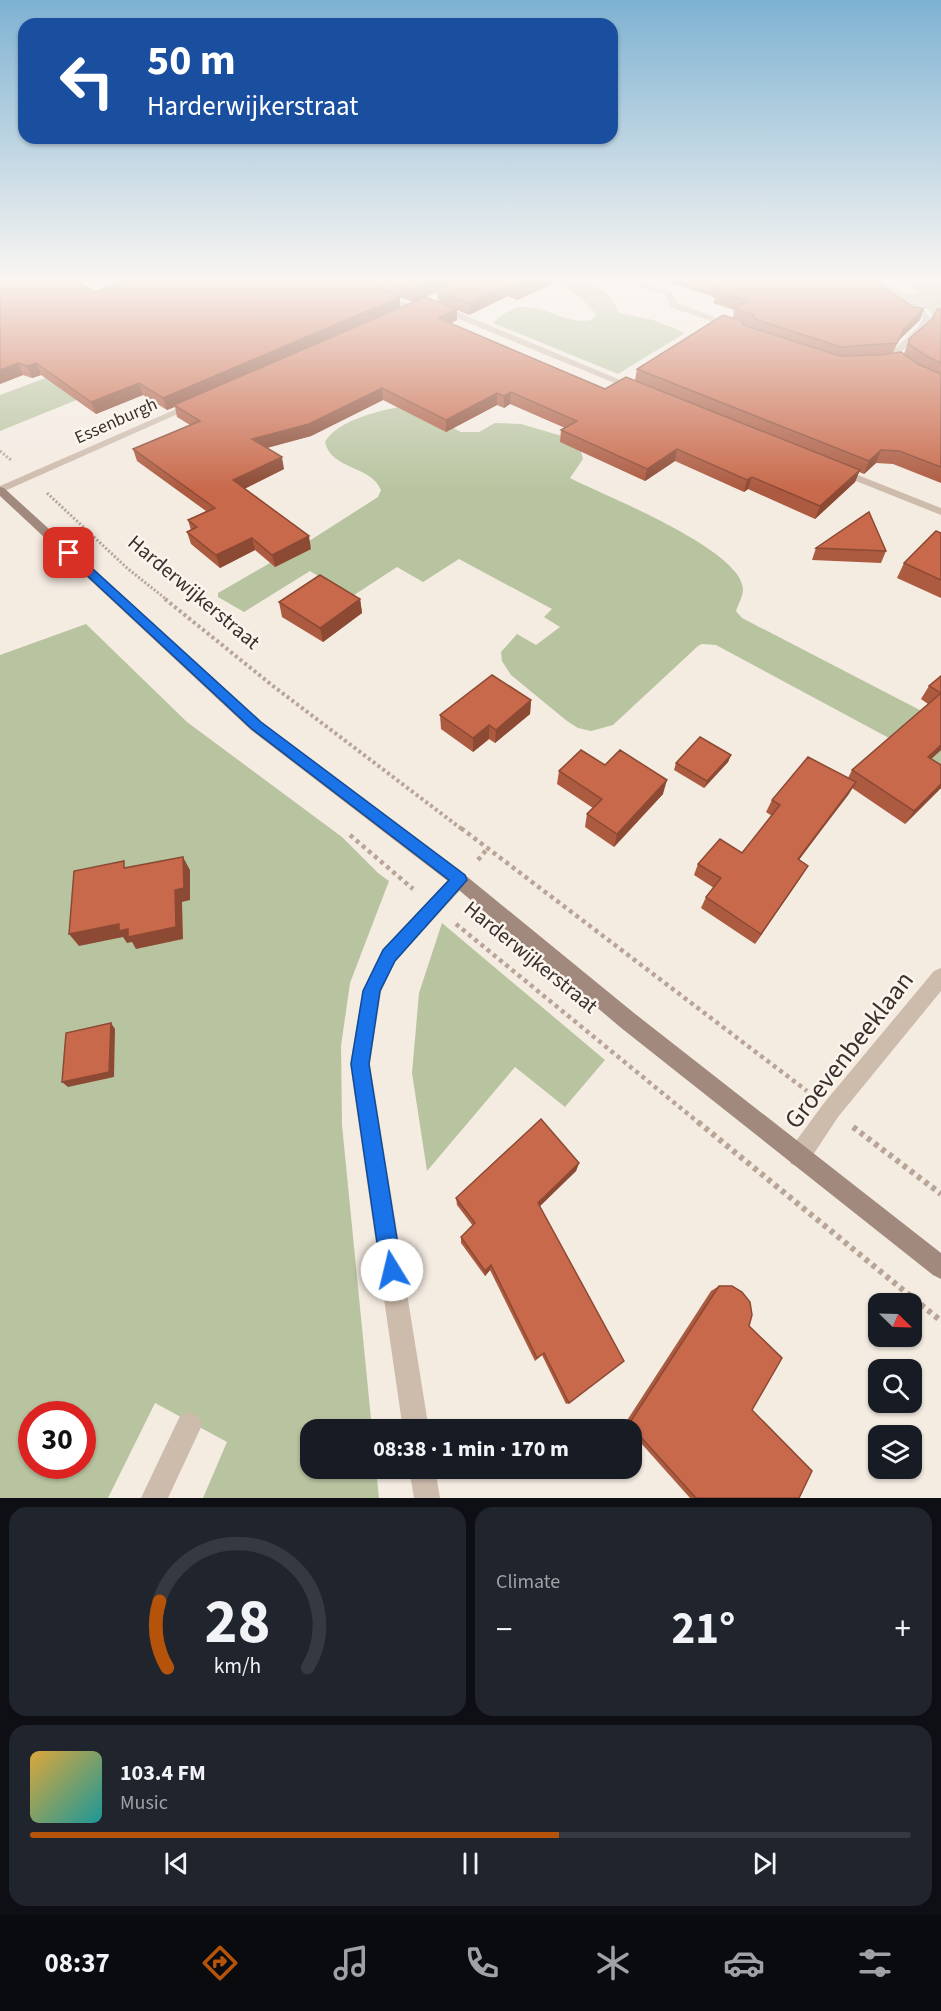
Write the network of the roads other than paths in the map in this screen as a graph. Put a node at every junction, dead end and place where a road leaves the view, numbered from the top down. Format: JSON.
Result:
{"nodes":[{"id":1,"x":541,"y":350,"type":"edge"},
{"id":2,"x":898,"y":350,"type":"edge"},
{"id":3,"x":898,"y":359,"type":"junction"},
{"id":4,"x":886,"y":361,"type":"edge"},
{"id":5,"x":908,"y":367,"type":"edge"},
{"id":6,"x":645,"y":392,"type":"edge"},
{"id":7,"x":206,"y":399,"type":"edge"},
{"id":8,"x":832,"y":468,"type":"edge"},
{"id":9,"x":0,"y":490,"type":"edge"},
{"id":10,"x":941,"y":512,"type":"edge"},
{"id":11,"x":459,"y":880,"type":"junction"},
{"id":12,"x":941,"y":977,"type":"edge"},
{"id":13,"x":799,"y":1156,"type":"junction"},
{"id":14,"x":941,"y":1267,"type":"edge"},
{"id":15,"x":414,"y":1419,"type":"edge"},
{"id":16,"x":189,"y":1425,"type":"dead end"},
{"id":17,"x":424,"y":1479,"type":"edge"},
{"id":18,"x":154,"y":1498,"type":"edge"},
{"id":19,"x":427,"y":1498,"type":"edge"}],
"edges":[{"from":1,"to":6,"type":"street"},
{"from":2,"to":3,"type":"street"},
{"from":3,"to":4,"type":"street"},
{"from":3,"to":5,"type":"street"},
{"from":7,"to":9,"type":"street","name":"Essenburgh"},
{"from":8,"to":10,"type":"street"},
{"from":9,"to":11,"type":"main road","name":"Harderwijkerstraat"},
{"from":11,"to":13,"type":"main road","name":"Harderwijkerstraat"},
{"from":11,"to":15,"type":"street"},
{"from":12,"to":13,"type":"street","name":"Groevenbeeklaan"},
{"from":13,"to":14,"type":"main road","name":"Harderwijkerstraat"},
{"from":16,"to":18,"type":"street"},
{"from":17,"to":19,"type":"street"}]}
